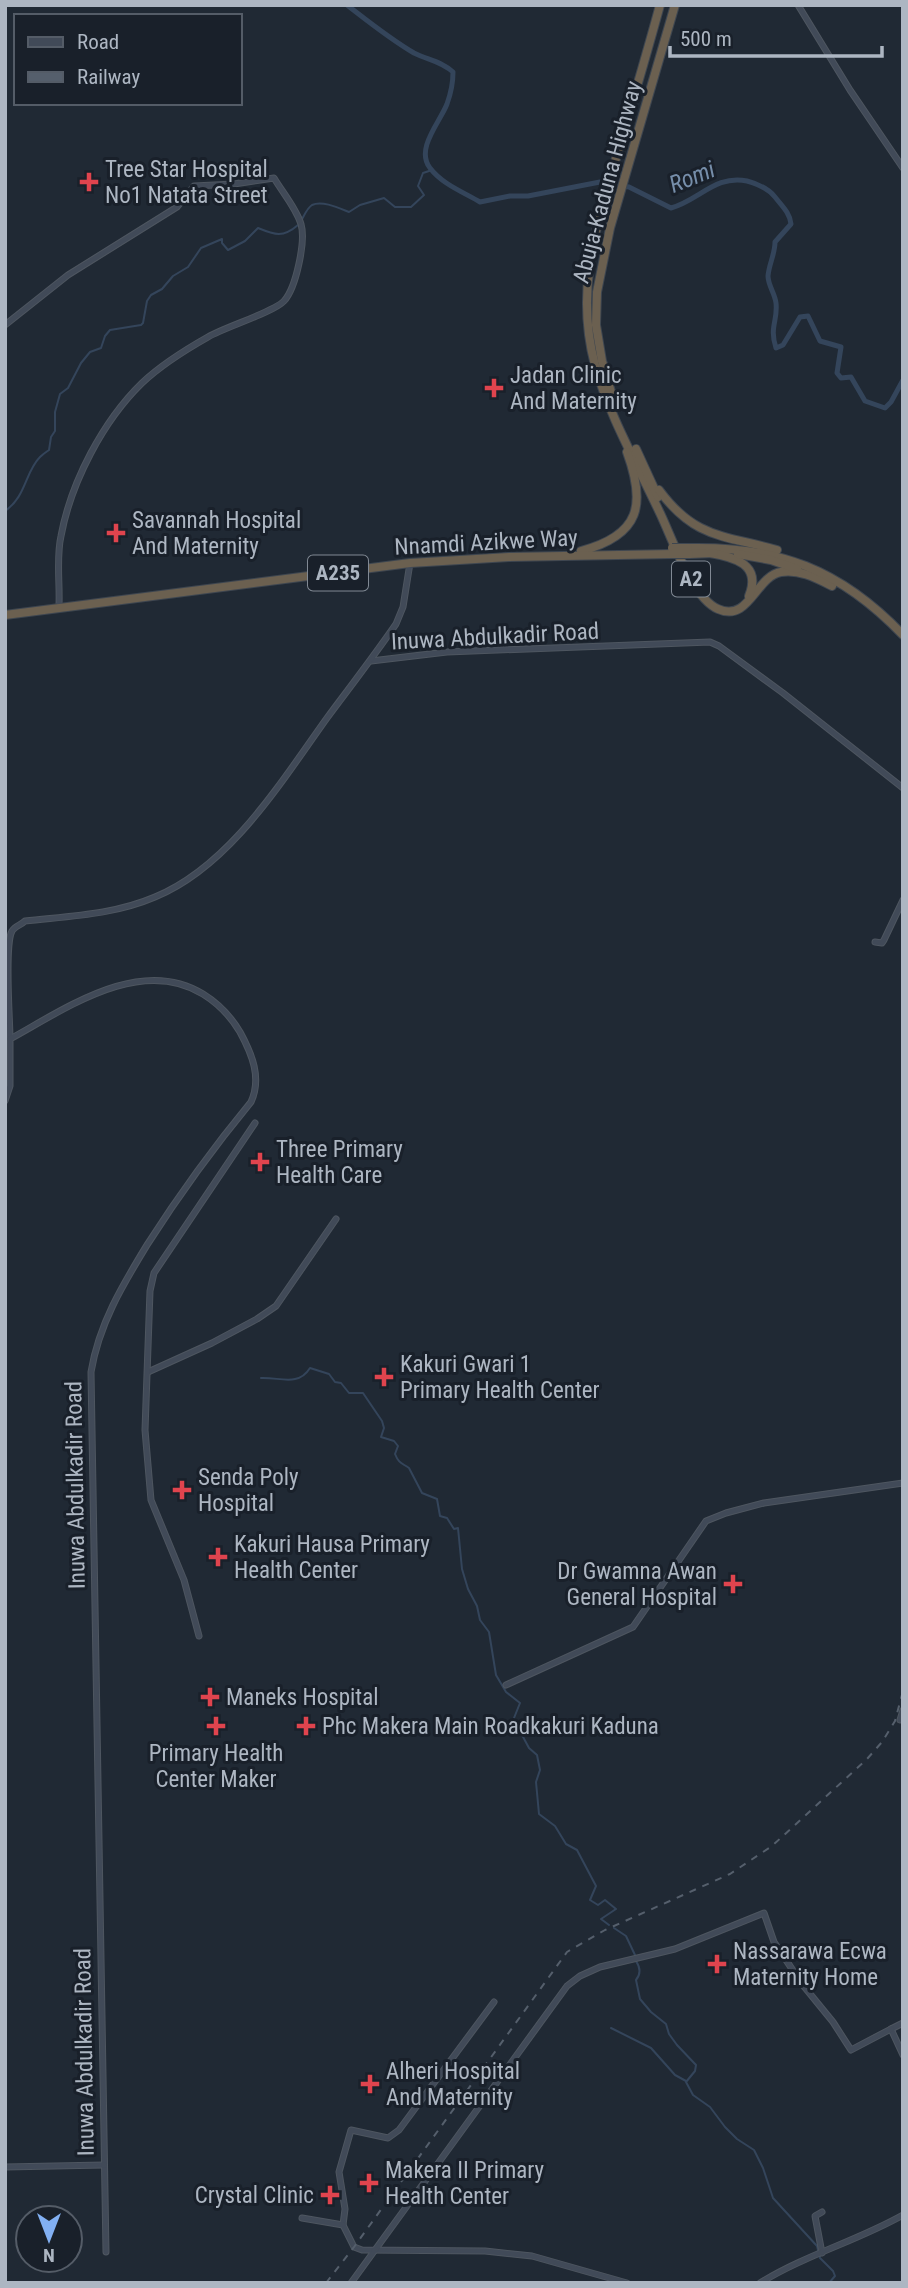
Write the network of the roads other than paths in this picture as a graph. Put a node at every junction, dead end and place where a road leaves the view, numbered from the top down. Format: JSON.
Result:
{"nodes":[{"id":1,"x":660,"y":5,"type":"edge"},
{"id":2,"x":675,"y":5,"type":"edge"},
{"id":3,"x":798,"y":5,"type":"edge"},
{"id":4,"x":903,"y":169,"type":"edge"},
{"id":5,"x":5,"y":326,"type":"edge"},
{"id":6,"x":618,"y":422,"type":"junction"},
{"id":7,"x":654,"y":485,"type":"junction"},
{"id":8,"x":581,"y":551,"type":"junction"},
{"id":9,"x":673,"y":551,"type":"junction"},
{"id":10,"x":689,"y":551,"type":"junction"},
{"id":11,"x":710,"y":553,"type":"junction"},
{"id":12,"x":410,"y":563,"type":"junction"},
{"id":13,"x":826,"y":575,"type":"junction"},
{"id":14,"x":832,"y":586,"type":"junction"},
{"id":15,"x":59,"y":605,"type":"junction"},
{"id":16,"x":5,"y":613,"type":"edge"},
{"id":17,"x":903,"y":635,"type":"edge"},
{"id":18,"x":903,"y":642,"type":"edge"},
{"id":19,"x":371,"y":661,"type":"junction"},
{"id":20,"x":903,"y":788,"type":"edge"},
{"id":21,"x":903,"y":900,"type":"edge"},
{"id":22,"x":875,"y":942,"type":"dead end"},
{"id":23,"x":10,"y":1040,"type":"junction"},
{"id":24,"x":5,"y":1101,"type":"edge"},
{"id":25,"x":256,"y":1123,"type":"dead end"},
{"id":26,"x":336,"y":1219,"type":"dead end"},
{"id":27,"x":148,"y":1372,"type":"junction"},
{"id":28,"x":903,"y":1483,"type":"edge"},
{"id":29,"x":199,"y":1636,"type":"dead end"},
{"id":30,"x":506,"y":1685,"type":"dead end"},
{"id":31,"x":903,"y":1710,"type":"edge"},
{"id":32,"x":900,"y":1720,"type":"dead end"},
{"id":33,"x":494,"y":2002,"type":"dead end"},
{"id":34,"x":903,"y":2023,"type":"edge"},
{"id":35,"x":891,"y":2029,"type":"junction"},
{"id":36,"x":903,"y":2055,"type":"edge"},
{"id":37,"x":104,"y":2165,"type":"junction"},
{"id":38,"x":5,"y":2167,"type":"edge"},
{"id":39,"x":822,"y":2212,"type":"dead end"},
{"id":40,"x":903,"y":2215,"type":"edge"},
{"id":41,"x":302,"y":2218,"type":"dead end"},
{"id":42,"x":343,"y":2225,"type":"junction"},
{"id":43,"x":376,"y":2249,"type":"junction"},
{"id":44,"x":106,"y":2252,"type":"dead end"},
{"id":45,"x":819,"y":2255,"type":"junction"},
{"id":46,"x":351,"y":2283,"type":"edge"},
{"id":47,"x":627,"y":2283,"type":"edge"},
{"id":48,"x":760,"y":2283,"type":"edge"}],
"edges":[{"from":1,"to":6,"type":"highway","name":"Abuja-Kaduna Highway","number":"A2"},
{"from":2,"to":7,"type":"highway","name":"Abuja-Kaduna Highway","number":"A2"},
{"from":3,"to":4,"type":"street"},
{"from":5,"to":15,"type":"street"},
{"from":6,"to":8,"type":"highway"},
{"from":6,"to":14,"type":"highway","number":"A2"},
{"from":7,"to":11,"type":"highway"},
{"from":7,"to":13,"type":"highway","number":"A2"},
{"from":8,"to":9,"type":"highway","name":"Nnamdi Azikwe Way","number":"A235"},
{"from":8,"to":15,"type":"highway","name":"Nnamdi Azikwe Way","number":"A235"},
{"from":9,"to":10,"type":"highway","name":"Nnamdi Azikwe Way","number":"A235","bridge":true},
{"from":9,"to":12,"type":"highway","name":"Nnamdi Azikwe Way","number":"A235"},
{"from":10,"to":11,"type":"highway","name":"Nnamdi Azikwe Way","number":"A235"},
{"from":10,"to":13,"type":"highway","name":"Nnamdi Azikwe Way","number":"A235"},
{"from":11,"to":14,"type":"highway","name":"Nnamdi Azikwe Way","number":"A235"},
{"from":12,"to":16,"type":"highway","name":"Nnamdi Azikwe Way","number":"A235"},
{"from":12,"to":19,"type":"street"},
{"from":13,"to":17,"type":"highway","name":"Nnamdi Azikwe Way","number":"A2"},
{"from":14,"to":18,"type":"highway","name":"Nnamdi Azikwe Way","number":"A2"},
{"from":15,"to":16,"type":"highway","name":"Nnamdi Azikwe Way","number":"A235"},
{"from":19,"to":20,"type":"street","name":"Inuwa Abdulkadir Road"},
{"from":19,"to":23,"type":"street","name":"Inuwa Abdulkadir Road"},
{"from":21,"to":22,"type":"street"},
{"from":23,"to":24,"type":"street","name":"Inuwa Abdulkadir Road"},
{"from":23,"to":37,"type":"street","name":"Inuwa Abdulkadir Road"},
{"from":25,"to":27,"type":"street"},
{"from":26,"to":27,"type":"street"},
{"from":27,"to":29,"type":"street"},
{"from":28,"to":30,"type":"street"},
{"from":31,"to":32,"type":"street"},
{"from":33,"to":42,"type":"street"},
{"from":34,"to":35,"type":"street"},
{"from":35,"to":36,"type":"street"},
{"from":35,"to":43,"type":"street"},
{"from":37,"to":38,"type":"street"},
{"from":37,"to":44,"type":"street","name":"Inuwa Abdulkadir Road"},
{"from":39,"to":45,"type":"street"},
{"from":40,"to":45,"type":"street"},
{"from":41,"to":42,"type":"street"},
{"from":42,"to":43,"type":"street"},
{"from":43,"to":46,"type":"street"},
{"from":43,"to":47,"type":"street"},
{"from":45,"to":48,"type":"street"}]}
